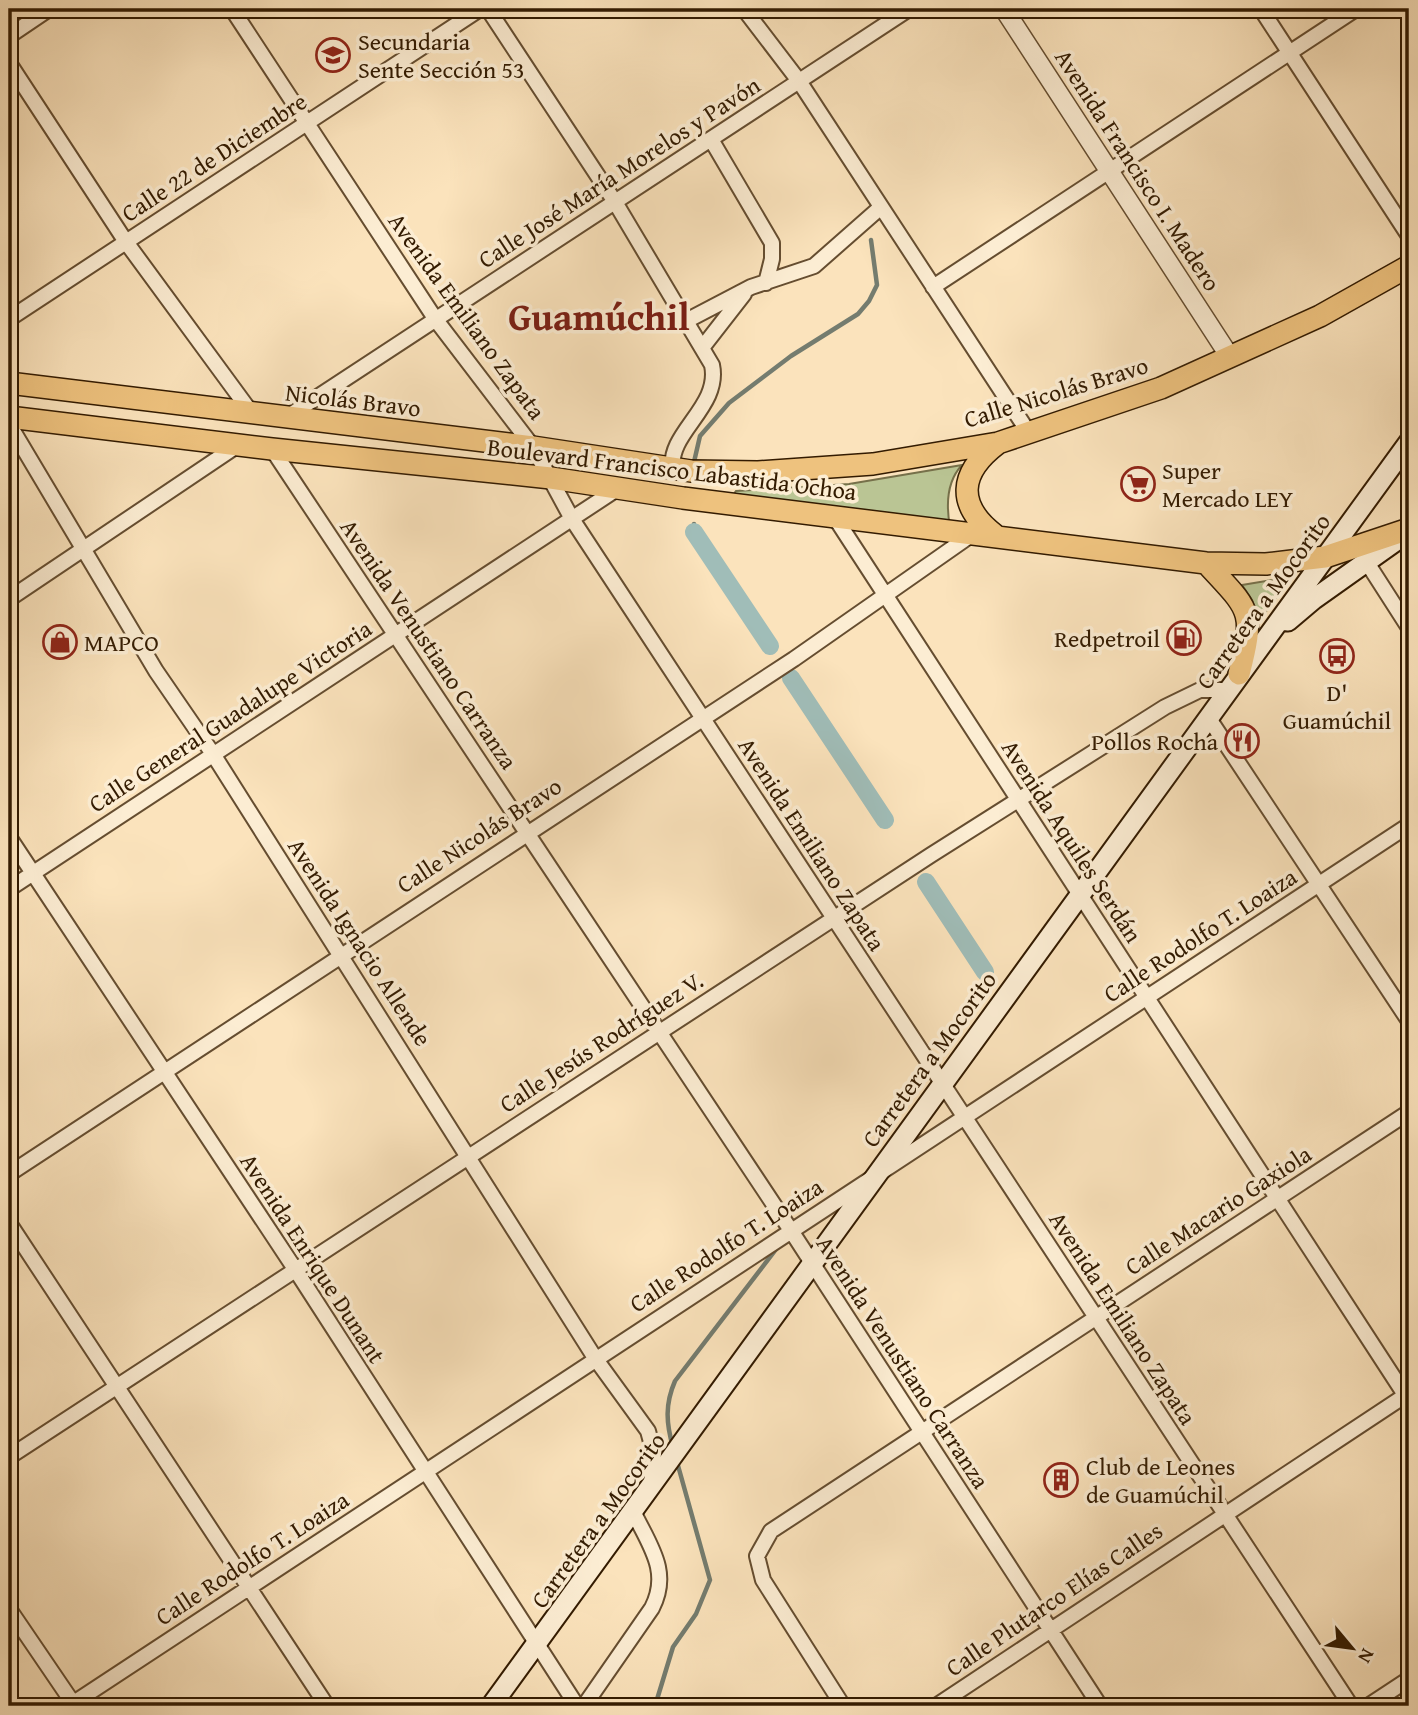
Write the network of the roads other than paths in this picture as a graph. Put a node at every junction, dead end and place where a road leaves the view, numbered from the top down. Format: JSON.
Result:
{"nodes":[{"id":1,"x":50,"y":9,"type":"edge"},
{"id":2,"x":232,"y":9,"type":"edge"},
{"id":3,"x":480,"y":9,"type":"edge"},
{"id":4,"x":488,"y":9,"type":"edge"},
{"id":5,"x":744,"y":9,"type":"edge"},
{"id":6,"x":909,"y":9,"type":"edge"},
{"id":7,"x":1004,"y":9,"type":"edge"},
{"id":8,"x":1261,"y":9,"type":"edge"},
{"id":9,"x":1356,"y":9,"type":"edge"},
{"id":10,"x":9,"y":36,"type":"edge"},
{"id":11,"x":1289,"y":53,"type":"junction"},
{"id":12,"x":9,"y":63,"type":"edge"},
{"id":13,"x":799,"y":81,"type":"junction"},
{"id":14,"x":306,"y":123,"type":"junction"},
{"id":15,"x":712,"y":141,"type":"junction"},
{"id":16,"x":1110,"y":171,"type":"junction"},
{"id":17,"x":615,"y":202,"type":"junction"},
{"id":18,"x":881,"y":206,"type":"junction"},
{"id":19,"x":1409,"y":236,"type":"edge"},
{"id":20,"x":127,"y":242,"type":"junction"},
{"id":21,"x":1409,"y":266,"type":"edge"},
{"id":22,"x":766,"y":283,"type":"junction"},
{"id":23,"x":751,"y":287,"type":"junction"},
{"id":24,"x":933,"y":287,"type":"junction"},
{"id":25,"x":9,"y":319,"type":"edge"},
{"id":26,"x":436,"y":320,"type":"junction"},
{"id":27,"x":686,"y":321,"type":"junction"},
{"id":28,"x":702,"y":348,"type":"junction"},
{"id":29,"x":1230,"y":357,"type":"junction"},
{"id":30,"x":9,"y":383,"type":"edge"},
{"id":31,"x":253,"y":415,"type":"junction"},
{"id":32,"x":9,"y":417,"type":"edge"},
{"id":33,"x":284,"y":419,"type":"junction"},
{"id":34,"x":9,"y":424,"type":"edge"},
{"id":35,"x":1027,"y":430,"type":"junction"},
{"id":36,"x":1409,"y":442,"type":"edge"},
{"id":37,"x":998,"y":443,"type":"junction"},
{"id":38,"x":239,"y":445,"type":"junction"},
{"id":39,"x":533,"y":447,"type":"junction"},
{"id":40,"x":272,"y":449,"type":"junction"},
{"id":41,"x":682,"y":470,"type":"junction"},
{"id":42,"x":551,"y":478,"type":"junction"},
{"id":43,"x":617,"y":489,"type":"junction"},
{"id":44,"x":834,"y":516,"type":"junction"},
{"id":45,"x":572,"y":519,"type":"junction"},
{"id":46,"x":1409,"y":530,"type":"edge"},
{"id":47,"x":984,"y":534,"type":"junction"},
{"id":48,"x":83,"y":550,"type":"junction"},
{"id":49,"x":1327,"y":557,"type":"junction"},
{"id":50,"x":1366,"y":561,"type":"junction"},
{"id":51,"x":1206,"y":563,"type":"junction"},
{"id":52,"x":887,"y":597,"type":"junction"},
{"id":53,"x":9,"y":599,"type":"edge"},
{"id":54,"x":1409,"y":628,"type":"edge"},
{"id":55,"x":396,"y":635,"type":"junction"},
{"id":56,"x":1237,"y":677,"type":"junction"},
{"id":57,"x":1208,"y":717,"type":"junction"},
{"id":58,"x":703,"y":719,"type":"junction"},
{"id":59,"x":213,"y":754,"type":"junction"},
{"id":60,"x":1019,"y":800,"type":"junction"},
{"id":61,"x":1409,"y":825,"type":"edge"},
{"id":62,"x":528,"y":834,"type":"junction"},
{"id":63,"x":9,"y":837,"type":"edge"},
{"id":64,"x":33,"y":873,"type":"junction"},
{"id":65,"x":1320,"y":884,"type":"junction"},
{"id":66,"x":9,"y":889,"type":"edge"},
{"id":67,"x":1078,"y":895,"type":"junction"},
{"id":68,"x":834,"y":919,"type":"junction"},
{"id":69,"x":342,"y":956,"type":"junction"},
{"id":70,"x":1147,"y":997,"type":"junction"},
{"id":71,"x":1409,"y":1021,"type":"edge"},
{"id":72,"x":660,"y":1033,"type":"junction"},
{"id":73,"x":164,"y":1072,"type":"junction"},
{"id":74,"x":941,"y":1084,"type":"junction"},
{"id":75,"x":1409,"y":1112,"type":"edge"},
{"id":76,"x":964,"y":1117,"type":"junction"},
{"id":77,"x":470,"y":1157,"type":"junction"},
{"id":78,"x":9,"y":1174,"type":"edge"},
{"id":79,"x":875,"y":1175,"type":"junction"},
{"id":80,"x":1278,"y":1198,"type":"junction"},
{"id":81,"x":9,"y":1223,"type":"edge"},
{"id":82,"x":790,"y":1229,"type":"junction"},
{"id":83,"x":812,"y":1265,"type":"junction"},
{"id":84,"x":295,"y":1269,"type":"junction"},
{"id":85,"x":1096,"y":1318,"type":"junction"},
{"id":86,"x":596,"y":1358,"type":"junction"},
{"id":87,"x":117,"y":1387,"type":"junction"},
{"id":88,"x":1408,"y":1396,"type":"edge"},
{"id":89,"x":922,"y":1432,"type":"junction"},
{"id":90,"x":9,"y":1457,"type":"edge"},
{"id":91,"x":423,"y":1472,"type":"junction"},
{"id":92,"x":654,"y":1483,"type":"junction"},
{"id":93,"x":634,"y":1511,"type":"junction"},
{"id":94,"x":1224,"y":1514,"type":"junction"},
{"id":95,"x":250,"y":1587,"type":"junction"},
{"id":96,"x":9,"y":1609,"type":"edge"},
{"id":97,"x":1050,"y":1630,"type":"junction"},
{"id":98,"x":538,"y":1646,"type":"junction"},
{"id":99,"x":1409,"y":1679,"type":"edge"},
{"id":100,"x":72,"y":1705,"type":"edge"},
{"id":101,"x":491,"y":1705,"type":"edge"},
{"id":102,"x":327,"y":1706,"type":"edge"},
{"id":103,"x":577,"y":1706,"type":"edge"},
{"id":104,"x":584,"y":1706,"type":"edge"},
{"id":105,"x":843,"y":1706,"type":"edge"},
{"id":106,"x":936,"y":1706,"type":"edge"},
{"id":107,"x":1100,"y":1706,"type":"edge"},
{"id":108,"x":1351,"y":1706,"type":"edge"},
{"id":109,"x":1368,"y":1706,"type":"edge"}],
"edges":[{"from":1,"to":10,"type":"street"},
{"from":2,"to":14,"type":"street","name":"Avenida Emiliano Zapata"},
{"from":3,"to":14,"type":"street","name":"Calle 22 de Diciembre"},
{"from":4,"to":17,"type":"street"},
{"from":5,"to":13,"type":"street"},
{"from":6,"to":13,"type":"street","name":"Calle José María Morelos y Pavón"},
{"from":7,"to":16,"type":"street","name":"Avenida Francisco I. Madero"},
{"from":8,"to":11,"type":"street"},
{"from":9,"to":11,"type":"street"},
{"from":11,"to":16,"type":"street"},
{"from":11,"to":19,"type":"street"},
{"from":12,"to":20,"type":"street"},
{"from":13,"to":15,"type":"street","name":"Calle José María Morelos y Pavón"},
{"from":13,"to":18,"type":"street"},
{"from":14,"to":20,"type":"street","name":"Calle 22 de Diciembre"},
{"from":14,"to":26,"type":"street","name":"Avenida Emiliano Zapata"},
{"from":15,"to":17,"type":"street","name":"Calle José María Morelos y Pavón"},
{"from":15,"to":22,"type":"street"},
{"from":16,"to":24,"type":"street"},
{"from":16,"to":29,"type":"street","name":"Avenida Francisco I. Madero"},
{"from":17,"to":26,"type":"street","name":"Calle José María Morelos y Pavón"},
{"from":17,"to":27,"type":"street"},
{"from":18,"to":22,"type":"street"},
{"from":18,"to":24,"type":"street"},
{"from":20,"to":25,"type":"street","name":"Calle 22 de Diciembre"},
{"from":20,"to":31,"type":"street"},
{"from":21,"to":29,"type":"main road","name":"Calle Nicolás Bravo"},
{"from":22,"to":23,"type":"street"},
{"from":23,"to":27,"type":"street"},
{"from":23,"to":28,"type":"street"},
{"from":24,"to":35,"type":"street"},
{"from":26,"to":33,"type":"street","name":"Calle José María Morelos y Pavón"},
{"from":26,"to":39,"type":"street","name":"Avenida Emiliano Zapata"},
{"from":27,"to":28,"type":"street"},
{"from":28,"to":41,"type":"street"},
{"from":29,"to":35,"type":"main road","name":"Calle Nicolás Bravo"},
{"from":30,"to":31,"type":"main road","name":"Nicolás Bravo"},
{"from":31,"to":33,"type":"main road","name":"Nicolás Bravo"},
{"from":32,"to":38,"type":"main road","name":"Boulevard Francisco Labastida Ochoa"},
{"from":33,"to":39,"type":"main road","name":"Nicolás Bravo"},
{"from":34,"to":48,"type":"street","name":"Avenida Ignacio Allende"},
{"from":35,"to":37,"type":"main road","name":"Calle Nicolás Bravo"},
{"from":36,"to":49,"type":"main road","name":"Carretera a Mocorito"},
{"from":37,"to":41,"type":"main road","name":"Calle Nicolás Bravo"},
{"from":37,"to":47,"type":"main road"},
{"from":38,"to":40,"type":"main road","name":"Boulevard Francisco Labastida Ochoa"},
{"from":38,"to":48,"type":"street"},
{"from":39,"to":41,"type":"main road","name":"Nicolás Bravo"},
{"from":39,"to":42,"type":"street","name":"Avenida Emiliano Zapata"},
{"from":40,"to":42,"type":"main road","name":"Boulevard Francisco Labastida Ochoa"},
{"from":40,"to":55,"type":"street","name":"Avenida Venustiano Carranza"},
{"from":42,"to":43,"type":"main road","name":"Boulevard Francisco Labastida Ochoa"},
{"from":42,"to":45,"type":"street","name":"Avenida Emiliano Zapata"},
{"from":43,"to":44,"type":"main road","name":"Boulevard Francisco Labastida Ochoa"},
{"from":43,"to":45,"type":"street","name":"Calle General Guadalupe Victoria"},
{"from":44,"to":47,"type":"main road","name":"Boulevard Francisco Labastida Ochoa"},
{"from":44,"to":52,"type":"street","name":"Avenida Aquiles Serdán"},
{"from":45,"to":55,"type":"street","name":"Calle General Guadalupe Victoria"},
{"from":45,"to":58,"type":"street","name":"Avenida Emiliano Zapata"},
{"from":46,"to":49,"type":"main road","name":"Boulevard Francisco Labastida Ochoa"},
{"from":46,"to":50,"type":"main road"},
{"from":47,"to":51,"type":"main road","name":"Boulevard Francisco Labastida Ochoa"},
{"from":47,"to":52,"type":"street","name":"Calle Nicolás Bravo"},
{"from":48,"to":53,"type":"street"},
{"from":48,"to":59,"type":"street","name":"Avenida Ignacio Allende"},
{"from":49,"to":51,"type":"main road","name":"Boulevard Francisco Labastida Ochoa"},
{"from":49,"to":56,"type":"main road","name":"Carretera a Mocorito"},
{"from":50,"to":54,"type":"street"},
{"from":50,"to":56,"type":"main road"},
{"from":51,"to":56,"type":"main road"},
{"from":52,"to":58,"type":"street","name":"Calle Nicolás Bravo"},
{"from":52,"to":60,"type":"street","name":"Avenida Aquiles Serdán"},
{"from":55,"to":59,"type":"street","name":"Calle General Guadalupe Victoria"},
{"from":55,"to":62,"type":"street","name":"Avenida Venustiano Carranza"},
{"from":56,"to":57,"type":"main road","name":"Carretera a Mocorito"},
{"from":56,"to":60,"type":"street","name":"Calle Jesús Rodríguez V."},
{"from":57,"to":65,"type":"street"},
{"from":57,"to":67,"type":"main road","name":"Carretera a Mocorito"},
{"from":58,"to":62,"type":"street","name":"Calle Nicolás Bravo"},
{"from":58,"to":68,"type":"street","name":"Avenida Emiliano Zapata"},
{"from":59,"to":64,"type":"street","name":"Calle General Guadalupe Victoria"},
{"from":59,"to":69,"type":"street","name":"Avenida Ignacio Allende"},
{"from":60,"to":67,"type":"street","name":"Avenida Aquiles Serdán"},
{"from":60,"to":68,"type":"street","name":"Calle Jesús Rodríguez V."},
{"from":61,"to":65,"type":"street","name":"Calle Rodolfo T. Loaiza"},
{"from":62,"to":69,"type":"street","name":"Calle Nicolás Bravo"},
{"from":62,"to":72,"type":"street","name":"Avenida Venustiano Carranza"},
{"from":63,"to":64,"type":"street","name":"Avenida Enrique Dunant"},
{"from":64,"to":66,"type":"street","name":"Calle General Guadalupe Victoria"},
{"from":64,"to":73,"type":"street","name":"Avenida Enrique Dunant"},
{"from":65,"to":70,"type":"street","name":"Calle Rodolfo T. Loaiza"},
{"from":65,"to":71,"type":"street"},
{"from":67,"to":70,"type":"street","name":"Avenida Aquiles Serdán"},
{"from":67,"to":74,"type":"main road","name":"Carretera a Mocorito"},
{"from":68,"to":72,"type":"street","name":"Calle Jesús Rodríguez V."},
{"from":68,"to":74,"type":"street","name":"Avenida Emiliano Zapata"},
{"from":69,"to":73,"type":"street","name":"Calle Nicolás Bravo"},
{"from":69,"to":77,"type":"street","name":"Avenida Ignacio Allende"},
{"from":70,"to":76,"type":"street","name":"Calle Rodolfo T. Loaiza"},
{"from":70,"to":80,"type":"street","name":"Avenida Aquiles Serdán"},
{"from":72,"to":77,"type":"street","name":"Calle Jesús Rodríguez V."},
{"from":72,"to":82,"type":"street","name":"Avenida Venustiano Carranza"},
{"from":73,"to":78,"type":"street","name":"Calle Nicolás Bravo"},
{"from":73,"to":84,"type":"street","name":"Avenida Enrique Dunant"},
{"from":74,"to":76,"type":"street","name":"Avenida Emiliano Zapata"},
{"from":74,"to":79,"type":"main road","name":"Carretera a Mocorito"},
{"from":75,"to":80,"type":"street","name":"Calle Macario Gaxiola"},
{"from":76,"to":79,"type":"street","name":"Calle Rodolfo T. Loaiza"},
{"from":76,"to":85,"type":"street","name":"Avenida Emiliano Zapata"},
{"from":77,"to":84,"type":"street","name":"Calle Jesús Rodríguez V."},
{"from":77,"to":86,"type":"street","name":"Avenida Ignacio Allende"},
{"from":79,"to":82,"type":"street","name":"Calle Rodolfo T. Loaiza"},
{"from":79,"to":83,"type":"main road","name":"Carretera a Mocorito"},
{"from":80,"to":85,"type":"street","name":"Calle Macario Gaxiola"},
{"from":80,"to":88,"type":"street","name":"Avenida Aquiles Serdán"},
{"from":81,"to":87,"type":"street"},
{"from":82,"to":83,"type":"street","name":"Avenida Venustiano Carranza"},
{"from":82,"to":86,"type":"street","name":"Calle Rodolfo T. Loaiza"},
{"from":83,"to":89,"type":"street","name":"Avenida Venustiano Carranza"},
{"from":83,"to":92,"type":"main road","name":"Carretera a Mocorito"},
{"from":84,"to":87,"type":"street","name":"Calle Jesús Rodríguez V."},
{"from":84,"to":91,"type":"street","name":"Avenida Enrique Dunant"},
{"from":85,"to":89,"type":"street","name":"Calle Macario Gaxiola"},
{"from":85,"to":94,"type":"street","name":"Avenida Emiliano Zapata"},
{"from":86,"to":91,"type":"street","name":"Calle Rodolfo T. Loaiza"},
{"from":86,"to":92,"type":"street","name":"Avenida Ignacio Allende"},
{"from":87,"to":90,"type":"street","name":"Calle Jesús Rodríguez V."},
{"from":87,"to":95,"type":"street"},
{"from":88,"to":94,"type":"street","name":"Calle Plutarco Elías Calles"},
{"from":89,"to":97,"type":"street","name":"Avenida Venustiano Carranza"},
{"from":89,"to":105,"type":"street","name":"Calle Macario Gaxiola"},
{"from":91,"to":95,"type":"street","name":"Calle Rodolfo T. Loaiza"},
{"from":91,"to":98,"type":"street","name":"Avenida Enrique Dunant"},
{"from":92,"to":93,"type":"main road","name":"Carretera a Mocorito"},
{"from":93,"to":98,"type":"main road","name":"Carretera a Mocorito"},
{"from":93,"to":104,"type":"street"},
{"from":94,"to":97,"type":"street","name":"Calle Plutarco Elías Calles"},
{"from":94,"to":108,"type":"street","name":"Avenida Emiliano Zapata"},
{"from":95,"to":100,"type":"street","name":"Calle Rodolfo T. Loaiza"},
{"from":95,"to":102,"type":"street"},
{"from":96,"to":100,"type":"street"},
{"from":97,"to":106,"type":"street","name":"Calle Plutarco Elías Calles"},
{"from":97,"to":107,"type":"street","name":"Avenida Venustiano Carranza"},
{"from":98,"to":101,"type":"main road","name":"Carretera a Mocorito"},
{"from":98,"to":103,"type":"street","name":"Avenida Enrique Dunant"},
{"from":99,"to":109,"type":"street"}]}
